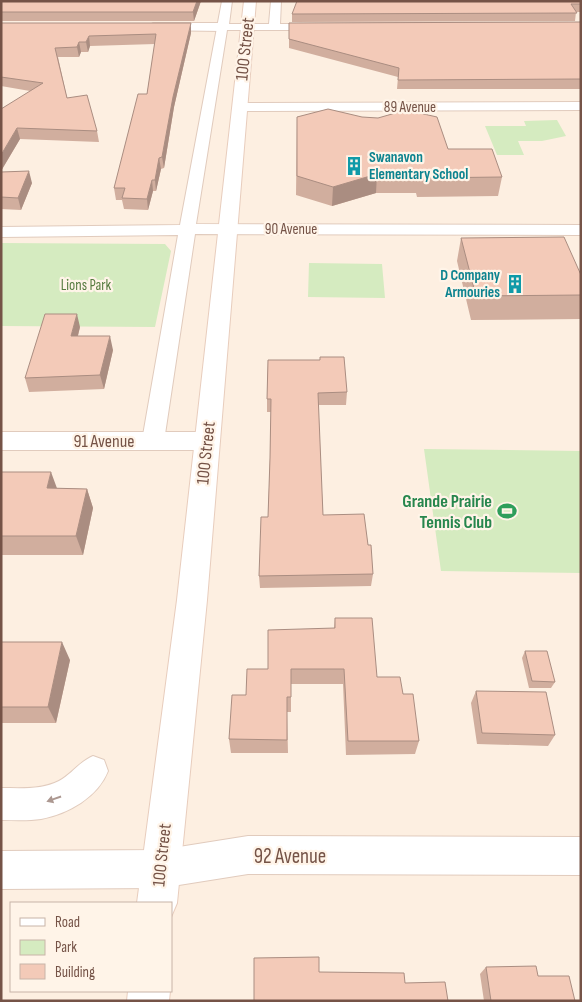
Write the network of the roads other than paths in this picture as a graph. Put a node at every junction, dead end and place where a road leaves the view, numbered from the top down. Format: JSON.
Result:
{"nodes":[{"id":1,"x":227,"y":1,"type":"edge"},
{"id":2,"x":250,"y":1,"type":"edge"},
{"id":3,"x":276,"y":1,"type":"edge"},
{"id":4,"x":142,"y":27,"type":"edge"},
{"id":5,"x":235,"y":27,"type":"junction"},
{"id":6,"x":274,"y":27,"type":"junction"},
{"id":7,"x":333,"y":27,"type":"edge"},
{"id":8,"x":581,"y":106,"type":"edge"},
{"id":9,"x":240,"y":107,"type":"junction"},
{"id":10,"x":228,"y":229,"type":"junction"},
{"id":11,"x":187,"y":230,"type":"junction"},
{"id":12,"x":581,"y":230,"type":"edge"},
{"id":13,"x":1,"y":232,"type":"edge"},
{"id":14,"x":1,"y":441,"type":"edge"},
{"id":15,"x":153,"y":441,"type":"junction"},
{"id":16,"x":207,"y":441,"type":"junction"},
{"id":17,"x":93,"y":771,"type":"dead end"},
{"id":18,"x":1,"y":804,"type":"edge"},
{"id":19,"x":581,"y":856,"type":"edge"},
{"id":20,"x":1,"y":870,"type":"edge"},
{"id":21,"x":158,"y":886,"type":"edge"}],
"edges":[{"from":1,"to":5,"type":"street","name":"100 Street"},
{"from":2,"to":5,"type":"main road","name":"100 Street"},
{"from":3,"to":6,"type":"street","name":"100 Street"},
{"from":4,"to":5,"type":"main road"},
{"from":5,"to":6,"type":"street"},
{"from":5,"to":9,"type":"main road","name":"100 Street"},
{"from":5,"to":11,"type":"street","name":"100 Street"},
{"from":6,"to":7,"type":"street"},
{"from":8,"to":9,"type":"street","name":"89 Avenue"},
{"from":9,"to":10,"type":"main road","name":"100 Street"},
{"from":10,"to":11,"type":"street","name":"90 Avenue"},
{"from":10,"to":12,"type":"street","name":"90 Avenue"},
{"from":10,"to":16,"type":"main road","name":"100 Street"},
{"from":11,"to":13,"type":"street","name":"90 Avenue"},
{"from":11,"to":15,"type":"street","name":"100 Street"},
{"from":14,"to":15,"type":"main road","name":"91 Avenue"},
{"from":15,"to":16,"type":"main road","name":"91 Avenue"},
{"from":16,"to":21,"type":"main road","name":"100 Street"},
{"from":17,"to":18,"type":"street","one_way":true},
{"from":19,"to":21,"type":"main road","name":"92 Avenue"},
{"from":20,"to":21,"type":"main road","name":"92 Avenue"}]}
